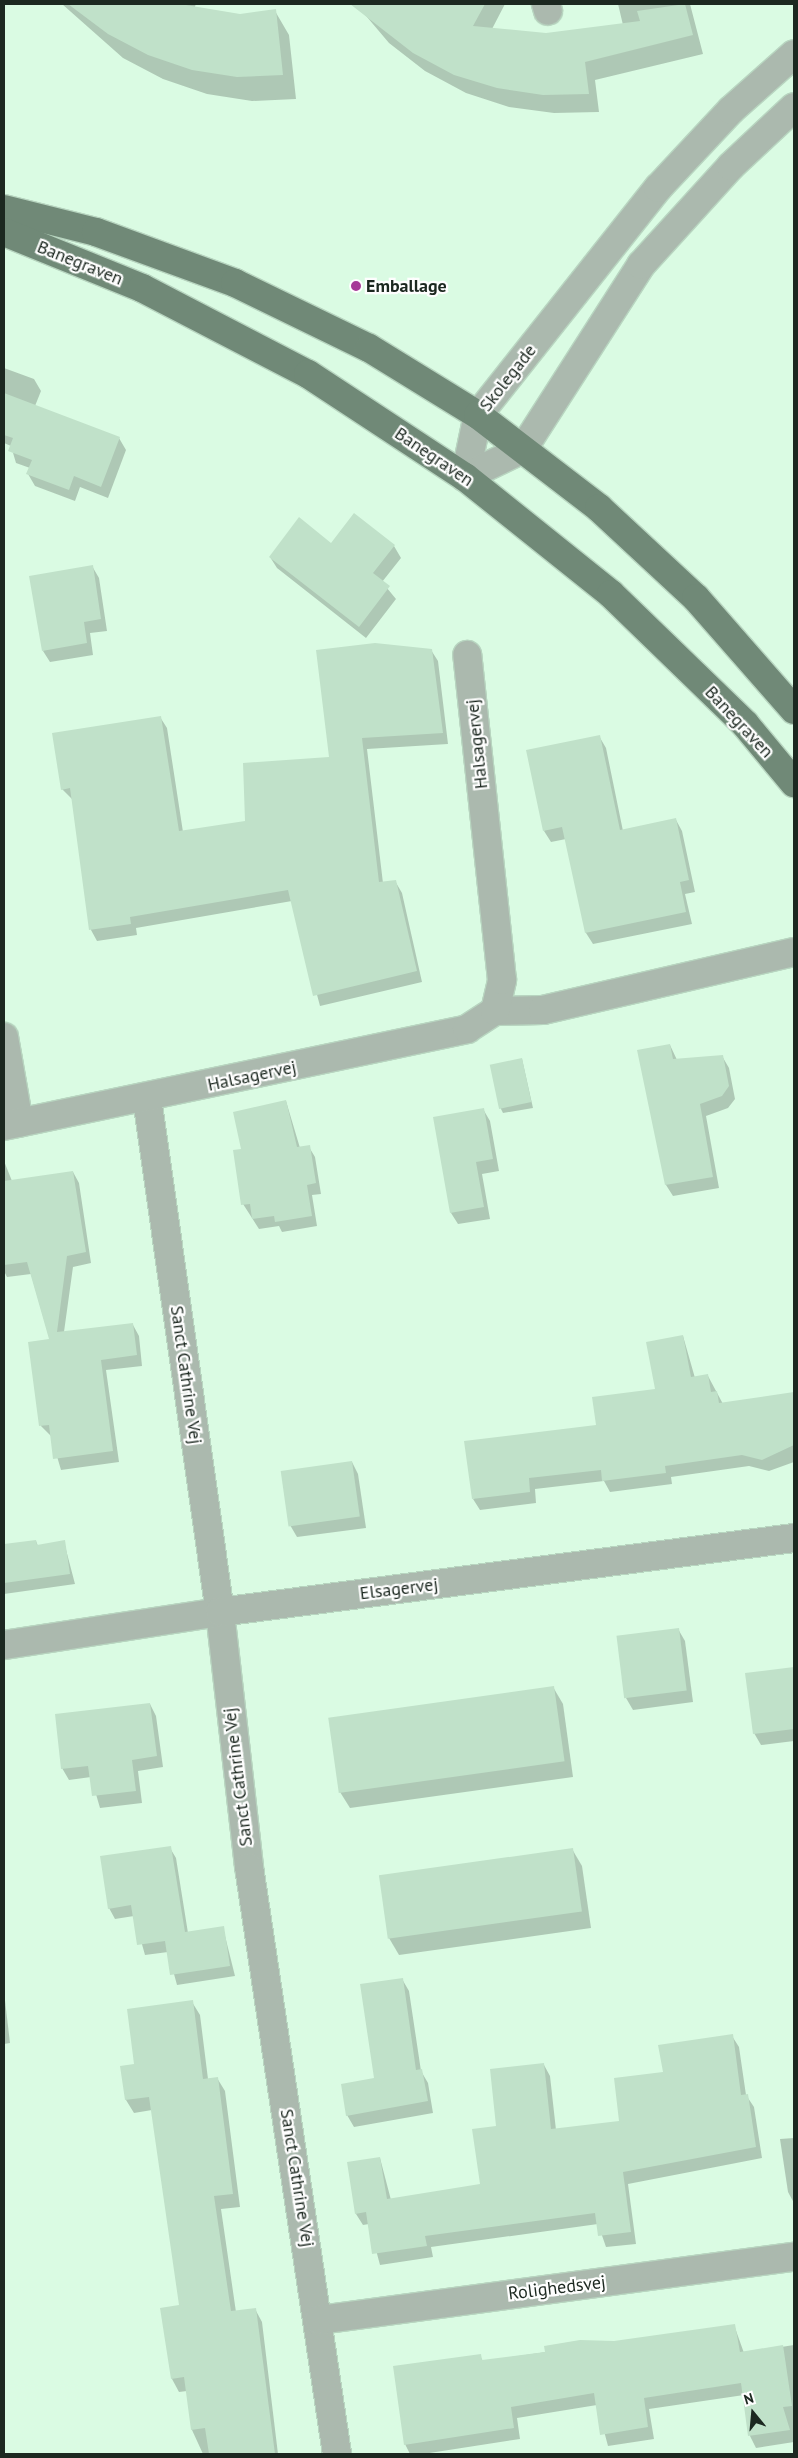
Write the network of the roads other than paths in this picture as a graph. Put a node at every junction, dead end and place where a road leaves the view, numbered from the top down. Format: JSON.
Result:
{"nodes":[{"id":1,"x":794,"y":54,"type":"edge"},
{"id":2,"x":794,"y":107,"type":"edge"},
{"id":3,"x":4,"y":209,"type":"edge"},
{"id":4,"x":4,"y":232,"type":"edge"},
{"id":5,"x":478,"y":415,"type":"junction"},
{"id":6,"x":523,"y":449,"type":"junction"},
{"id":7,"x":465,"y":477,"type":"junction"},
{"id":8,"x":467,"y":656,"type":"dead end"},
{"id":9,"x":794,"y":710,"type":"edge"},
{"id":10,"x":794,"y":783,"type":"edge"},
{"id":11,"x":794,"y":952,"type":"edge"},
{"id":12,"x":495,"y":1011,"type":"junction"},
{"id":13,"x":4,"y":1037,"type":"edge"},
{"id":14,"x":147,"y":1098,"type":"junction"},
{"id":15,"x":11,"y":1125,"type":"edge"},
{"id":16,"x":794,"y":1538,"type":"edge"},
{"id":17,"x":220,"y":1612,"type":"junction"},
{"id":18,"x":4,"y":1645,"type":"edge"},
{"id":19,"x":794,"y":2257,"type":"edge"},
{"id":20,"x":319,"y":2320,"type":"junction"},
{"id":21,"x":338,"y":2454,"type":"edge"}],
"edges":[{"from":1,"to":5,"type":"street","name":"Skolegade"},
{"from":2,"to":6,"type":"street"},
{"from":3,"to":5,"type":"main road","name":"Banegraven"},
{"from":4,"to":7,"type":"main road","name":"Banegraven"},
{"from":5,"to":6,"type":"main road","name":"Banegraven"},
{"from":5,"to":7,"type":"street","name":"Skolegade"},
{"from":6,"to":7,"type":"street"},
{"from":6,"to":9,"type":"main road","name":"Banegraven"},
{"from":7,"to":10,"type":"main road","name":"Banegraven"},
{"from":8,"to":12,"type":"street","name":"Halsagervej"},
{"from":11,"to":12,"type":"street"},
{"from":12,"to":14,"type":"street","name":"Halsagervej"},
{"from":13,"to":15,"type":"street"},
{"from":14,"to":15,"type":"street","name":"Halsagervej"},
{"from":14,"to":17,"type":"street","name":"Sanct Cathrine Vej"},
{"from":16,"to":17,"type":"street","name":"Elsagervej"},
{"from":17,"to":18,"type":"street","name":"Elsagervej"},
{"from":17,"to":20,"type":"street","name":"Sanct Cathrine Vej"},
{"from":19,"to":20,"type":"street","name":"Rolighedsvej"},
{"from":20,"to":21,"type":"street","name":"Sanct Cathrine Vej"}]}
